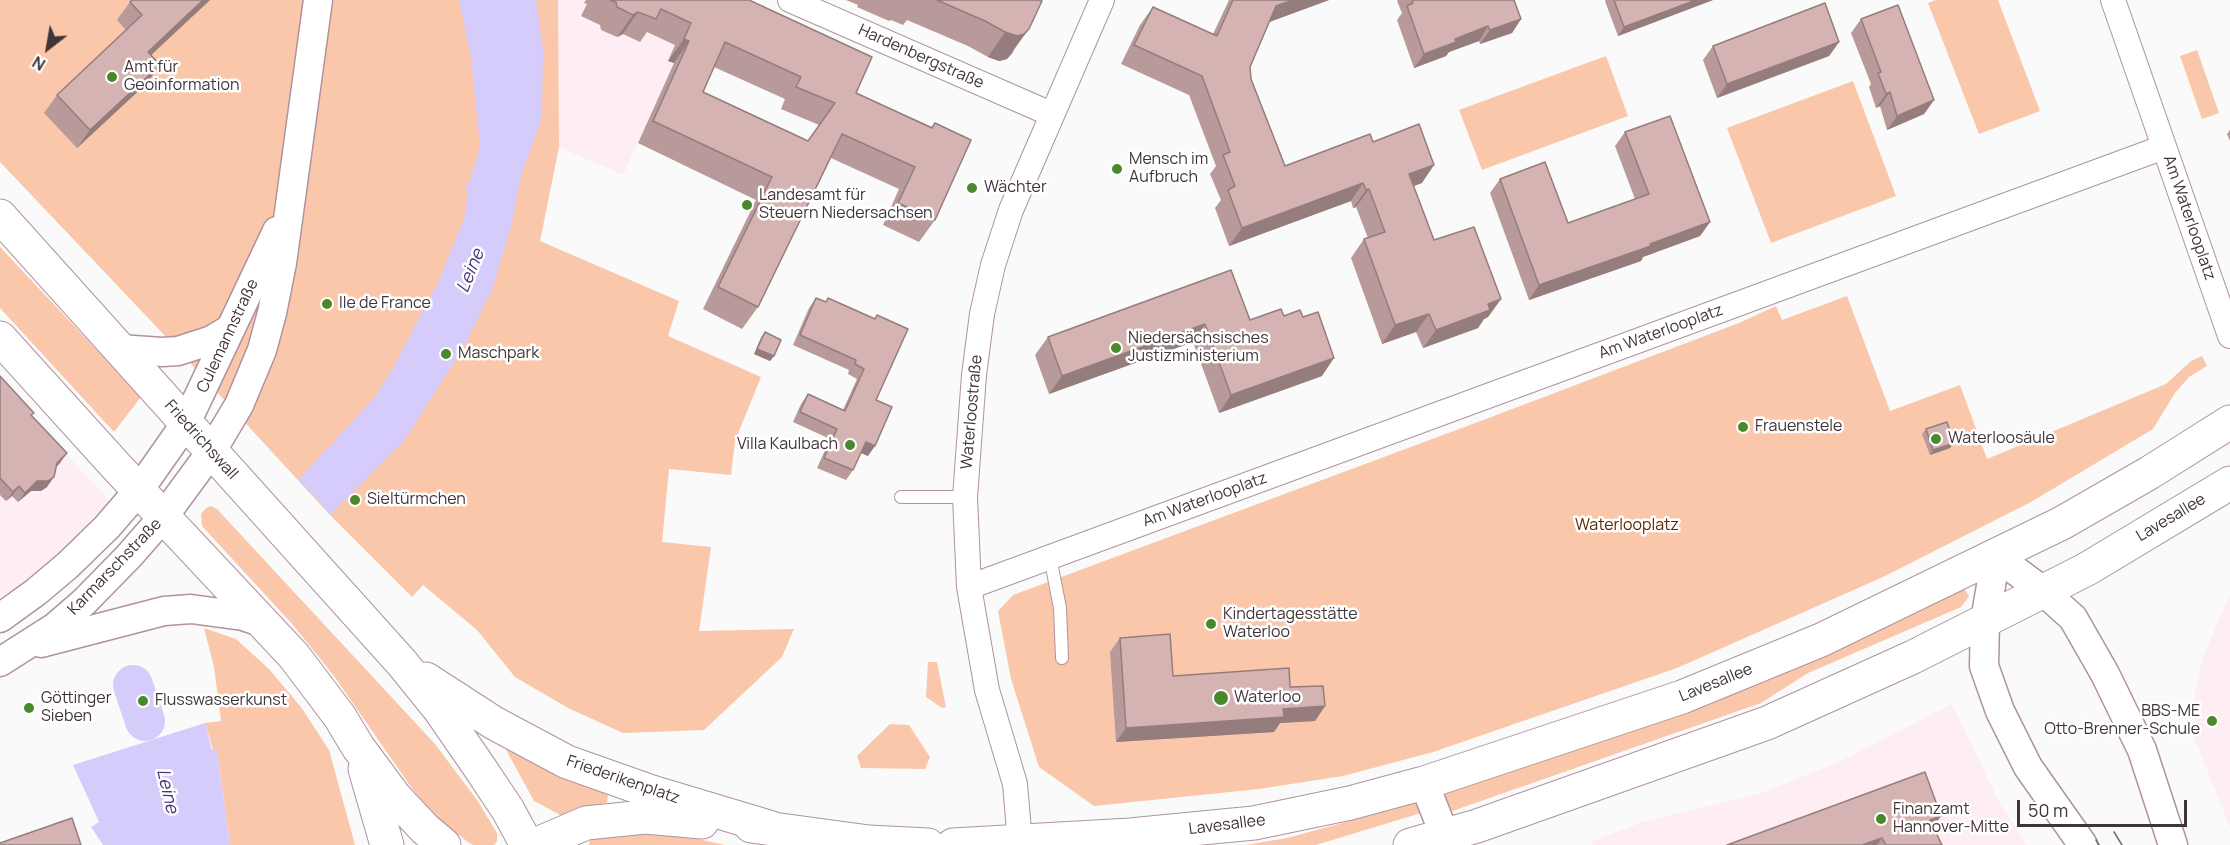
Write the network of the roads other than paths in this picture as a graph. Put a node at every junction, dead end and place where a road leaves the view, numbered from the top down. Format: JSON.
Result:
{"nodes":[{"id":1,"x":318,"y":0,"type":"edge"},
{"id":2,"x":790,"y":0,"type":"edge"},
{"id":3,"x":1102,"y":0,"type":"edge"},
{"id":4,"x":2113,"y":0,"type":"edge"},
{"id":5,"x":1051,"y":114,"type":"junction"},
{"id":6,"x":2164,"y":147,"type":"junction"},
{"id":7,"x":288,"y":207,"type":"junction"},
{"id":8,"x":0,"y":216,"type":"edge"},
{"id":9,"x":230,"y":329,"type":"junction"},
{"id":10,"x":2230,"y":336,"type":"edge"},
{"id":11,"x":0,"y":338,"type":"edge"},
{"id":12,"x":118,"y":349,"type":"junction"},
{"id":13,"x":2230,"y":422,"type":"edge"},
{"id":14,"x":186,"y":423,"type":"junction"},
{"id":15,"x":211,"y":452,"type":"junction"},
{"id":16,"x":2230,"y":483,"type":"edge"},
{"id":17,"x":139,"y":490,"type":"junction"},
{"id":18,"x":901,"y":497,"type":"dead end"},
{"id":19,"x":965,"y":497,"type":"junction"},
{"id":20,"x":164,"y":516,"type":"junction"},
{"id":21,"x":1996,"y":556,"type":"junction"},
{"id":22,"x":1050,"y":557,"type":"junction"},
{"id":23,"x":969,"y":587,"type":"junction"},
{"id":24,"x":2043,"y":591,"type":"junction"},
{"id":25,"x":0,"y":618,"type":"edge"},
{"id":26,"x":1985,"y":621,"type":"junction"},
{"id":27,"x":264,"y":623,"type":"junction"},
{"id":28,"x":11,"y":655,"type":"edge"},
{"id":29,"x":1062,"y":658,"type":"dead end"},
{"id":30,"x":402,"y":663,"type":"junction"},
{"id":31,"x":358,"y":747,"type":"junction"},
{"id":32,"x":1424,"y":783,"type":"junction"},
{"id":33,"x":772,"y":828,"type":"junction"},
{"id":34,"x":1445,"y":836,"type":"junction"},
{"id":35,"x":1480,"y":836,"type":"edge"},
{"id":36,"x":1020,"y":842,"type":"junction"},
{"id":37,"x":387,"y":845,"type":"edge"},
{"id":38,"x":444,"y":845,"type":"edge"},
{"id":39,"x":527,"y":845,"type":"edge"},
{"id":40,"x":535,"y":845,"type":"edge"},
{"id":41,"x":928,"y":845,"type":"edge"},
{"id":42,"x":953,"y":845,"type":"edge"},
{"id":43,"x":1410,"y":845,"type":"edge"},
{"id":44,"x":2083,"y":845,"type":"edge"},
{"id":45,"x":2172,"y":845,"type":"edge"}],
"edges":[{"from":1,"to":7,"type":"street","name":"Culemannstraße"},
{"from":2,"to":5,"type":"street","name":"Hardenbergstraße"},
{"from":3,"to":5,"type":"street","name":"Waterloostraße"},
{"from":4,"to":6,"type":"street"},
{"from":5,"to":19,"type":"street","name":"Waterloostraße"},
{"from":6,"to":10,"type":"street","name":"Am Waterlooplatz"},
{"from":6,"to":22,"type":"street","name":"Am Waterlooplatz"},
{"from":7,"to":9,"type":"street","name":"Culemannstraße"},
{"from":7,"to":15,"type":"street","name":"Culemannstraße"},
{"from":8,"to":12,"type":"main road","name":"Friedrichswall"},
{"from":9,"to":12,"type":"street"},
{"from":9,"to":14,"type":"street","name":"Culemannstraße"},
{"from":11,"to":17,"type":"main road"},
{"from":12,"to":14,"type":"main road","name":"Friedrichswall"},
{"from":13,"to":21,"type":"main road","name":"Lavesallee"},
{"from":14,"to":15,"type":"main road","name":"Friedrichswall"},
{"from":14,"to":17,"type":"street","name":"Culemannstraße"},
{"from":15,"to":20,"type":"street","name":"Karmarschstraße"},
{"from":15,"to":30,"type":"main road","name":"Friedrichswall"},
{"from":16,"to":24,"type":"main road","name":"Lavesallee"},
{"from":17,"to":20,"type":"main road"},
{"from":17,"to":25,"type":"street","name":"Karmarschstraße"},
{"from":18,"to":19,"type":"lane"},
{"from":19,"to":23,"type":"street","name":"Waterloostraße"},
{"from":20,"to":27,"type":"main road"},
{"from":20,"to":28,"type":"street","name":"Karmarschstraße"},
{"from":21,"to":24,"type":"street"},
{"from":21,"to":26,"type":"street"},
{"from":21,"to":32,"type":"main road","name":"Lavesallee"},
{"from":22,"to":23,"type":"street","name":"Am Waterlooplatz"},
{"from":22,"to":29,"type":"lane"},
{"from":23,"to":36,"type":"street","name":"Waterloostraße"},
{"from":24,"to":26,"type":"main road","name":"Lavesallee"},
{"from":24,"to":45,"type":"street"},
{"from":26,"to":35,"type":"main road","name":"Lavesallee"},
{"from":26,"to":44,"type":"street"},
{"from":27,"to":28,"type":"street"},
{"from":27,"to":31,"type":"main road"},
{"from":30,"to":33,"type":"main road","name":"Friederikenplatz"},
{"from":30,"to":39,"type":"main road"},
{"from":31,"to":37,"type":"main road"},
{"from":31,"to":38,"type":"main road"},
{"from":32,"to":34,"type":"street"},
{"from":32,"to":36,"type":"main road","name":"Lavesallee"},
{"from":33,"to":40,"type":"main road","name":"Friederikenplatz"},
{"from":33,"to":41,"type":"main road"},
{"from":34,"to":35,"type":"main road","name":"Lavesallee"},
{"from":34,"to":43,"type":"main road","name":"Lavesallee"},
{"from":36,"to":42,"type":"main road","name":"Lavesallee"}]}
